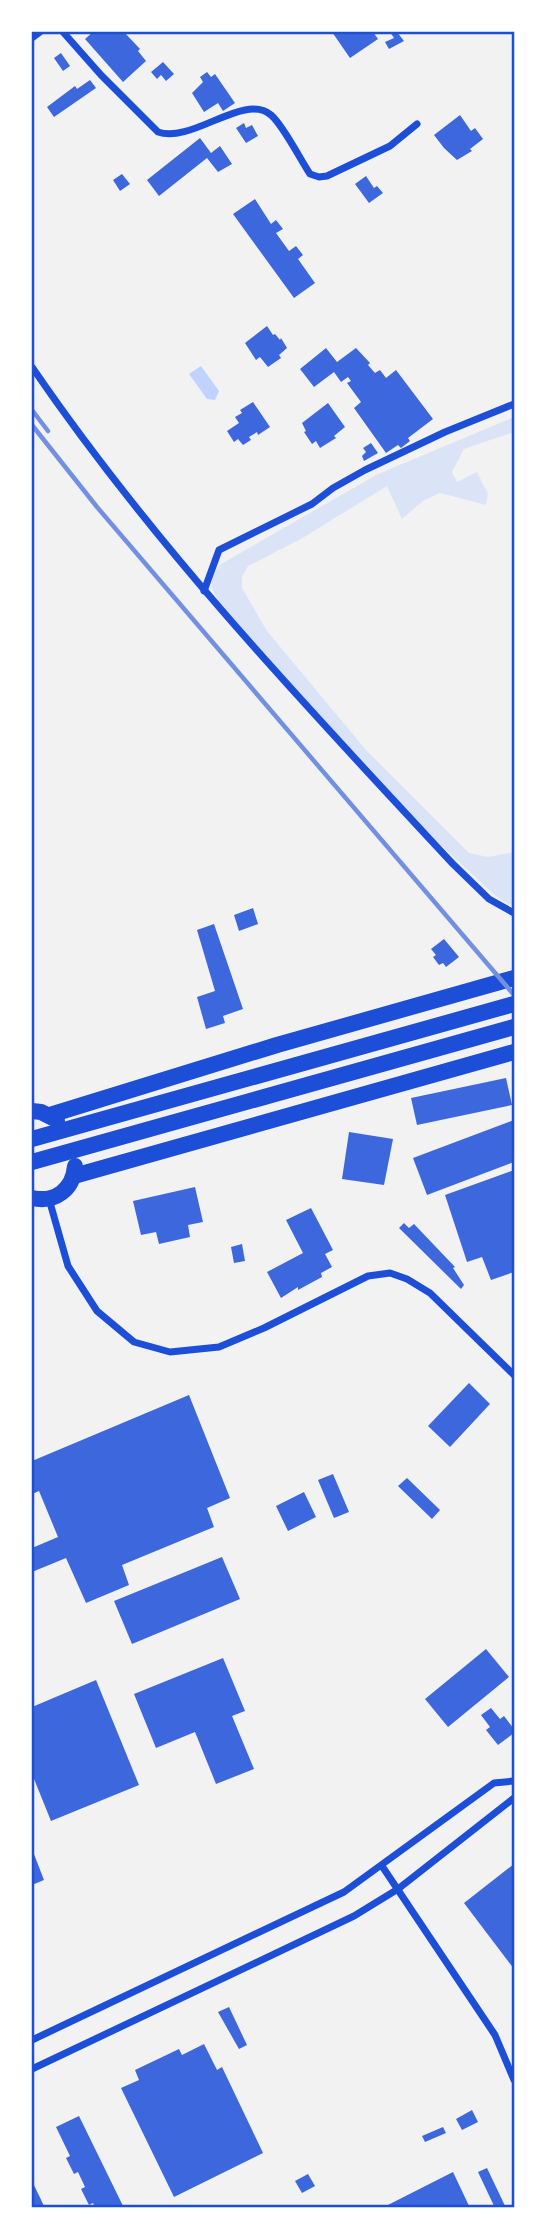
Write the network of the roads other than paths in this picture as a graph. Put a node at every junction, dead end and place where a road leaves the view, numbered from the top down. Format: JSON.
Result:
{"nodes":[{"id":1,"x":40,"y":32,"type":"edge"},
{"id":2,"x":63,"y":32,"type":"edge"},
{"id":3,"x":32,"y":38,"type":"edge"},
{"id":4,"x":417,"y":124,"type":"dead end"},
{"id":5,"x":32,"y":367,"type":"edge"},
{"id":6,"x":514,"y":404,"type":"edge"},
{"id":7,"x":204,"y":591,"type":"junction"},
{"id":8,"x":514,"y":913,"type":"edge"},
{"id":9,"x":514,"y":978,"type":"edge"},
{"id":10,"x":514,"y":1004,"type":"edge"},
{"id":11,"x":514,"y":1027,"type":"edge"},
{"id":12,"x":514,"y":1052,"type":"edge"},
{"id":13,"x":32,"y":1111,"type":"edge"},
{"id":14,"x":32,"y":1139,"type":"edge"},
{"id":15,"x":32,"y":1162,"type":"edge"},
{"id":16,"x":32,"y":1198,"type":"edge"},
{"id":17,"x":49,"y":1199,"type":"junction"},
{"id":18,"x":514,"y":1375,"type":"edge"},
{"id":19,"x":514,"y":1782,"type":"edge"},
{"id":20,"x":514,"y":1798,"type":"edge"},
{"id":21,"x":382,"y":1866,"type":"junction"},
{"id":22,"x":398,"y":1889,"type":"junction"},
{"id":23,"x":32,"y":2040,"type":"edge"},
{"id":24,"x":32,"y":2069,"type":"edge"},
{"id":25,"x":514,"y":2080,"type":"edge"}],
"edges":[{"from":1,"to":3,"type":"street"},
{"from":2,"to":4,"type":"street"},
{"from":5,"to":7,"type":"street"},
{"from":6,"to":7,"type":"street"},
{"from":7,"to":8,"type":"street"},
{"from":9,"to":13,"type":"main road"},
{"from":10,"to":14,"type":"main road"},
{"from":11,"to":15,"type":"main road"},
{"from":12,"to":17,"type":"main road"},
{"from":16,"to":17,"type":"main road"},
{"from":17,"to":18,"type":"street"},
{"from":19,"to":21,"type":"street"},
{"from":20,"to":22,"type":"street"},
{"from":21,"to":22,"type":"street"},
{"from":21,"to":23,"type":"street"},
{"from":22,"to":24,"type":"street"},
{"from":22,"to":25,"type":"street"}]}
